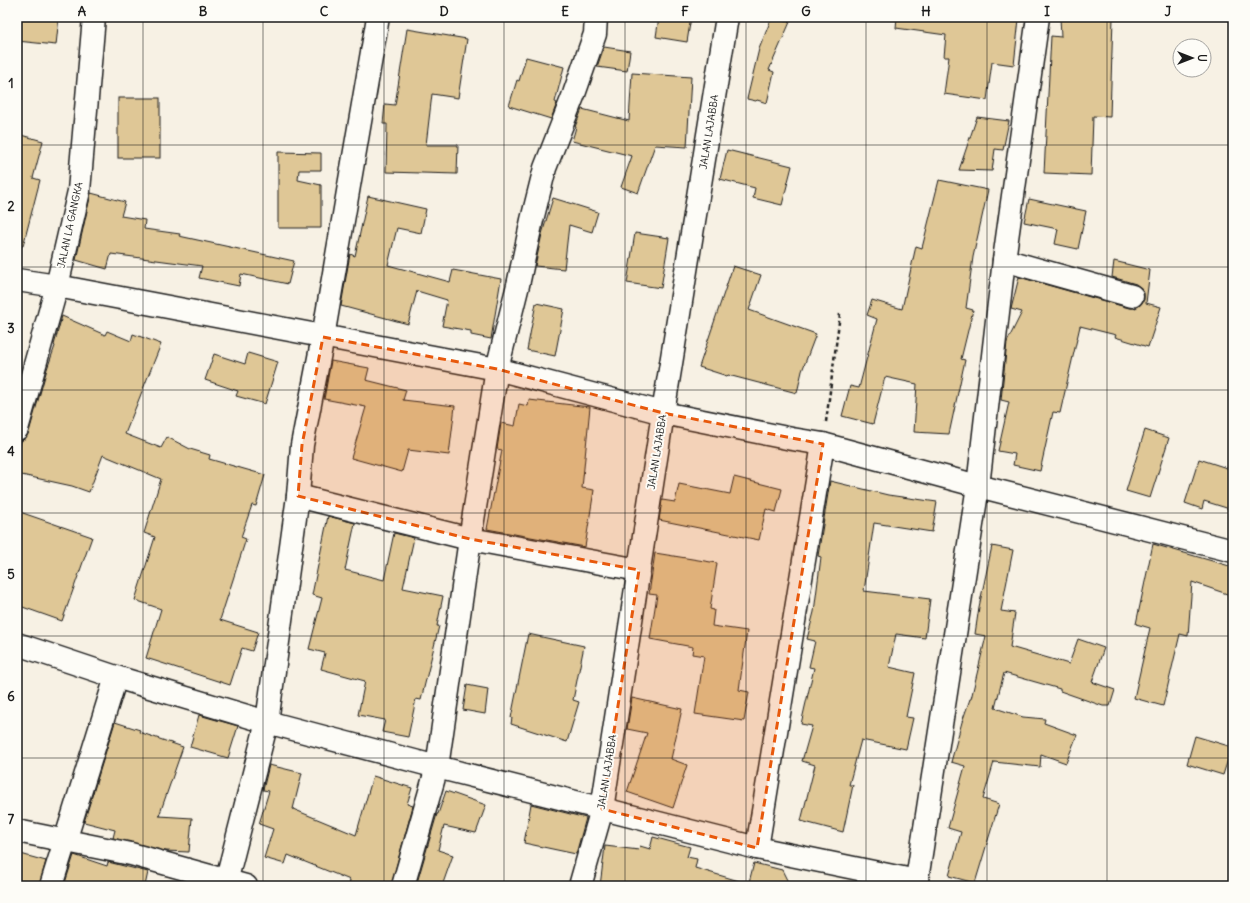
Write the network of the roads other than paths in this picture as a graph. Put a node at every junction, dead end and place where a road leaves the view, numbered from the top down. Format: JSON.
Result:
{"nodes":[{"id":1,"x":94,"y":17,"type":"edge"},
{"id":2,"x":378,"y":17,"type":"edge"},
{"id":3,"x":596,"y":17,"type":"edge"},
{"id":4,"x":727,"y":17,"type":"edge"},
{"id":5,"x":1038,"y":17,"type":"edge"},
{"id":6,"x":1004,"y":260,"type":"junction"},
{"id":7,"x":17,"y":280,"type":"edge"},
{"id":8,"x":57,"y":286,"type":"junction"},
{"id":9,"x":1132,"y":296,"type":"dead end"},
{"id":10,"x":323,"y":337,"type":"junction"},
{"id":11,"x":497,"y":370,"type":"junction"},
{"id":12,"x":663,"y":413,"type":"junction"},
{"id":13,"x":17,"y":429,"type":"edge"},
{"id":14,"x":823,"y":444,"type":"junction"},
{"id":15,"x":978,"y":486,"type":"junction"},
{"id":16,"x":298,"y":496,"type":"junction"},
{"id":17,"x":470,"y":540,"type":"junction"},
{"id":18,"x":1233,"y":551,"type":"edge"},
{"id":19,"x":639,"y":570,"type":"junction"},
{"id":20,"x":17,"y":644,"type":"edge"},
{"id":21,"x":116,"y":677,"type":"junction"},
{"id":22,"x":267,"y":722,"type":"junction"},
{"id":23,"x":438,"y":767,"type":"junction"},
{"id":24,"x":602,"y":808,"type":"junction"},
{"id":25,"x":17,"y":831,"type":"edge"},
{"id":26,"x":65,"y":841,"type":"junction"},
{"id":27,"x":757,"y":848,"type":"junction"},
{"id":28,"x":233,"y":884,"type":"edge"},
{"id":29,"x":917,"y":884,"type":"edge"},
{"id":30,"x":51,"y":886,"type":"edge"},
{"id":31,"x":403,"y":886,"type":"edge"},
{"id":32,"x":580,"y":886,"type":"edge"}],
"edges":[{"from":1,"to":8,"type":"street","name":"JALAN LA GANGKA"},
{"from":2,"to":10,"type":"street"},
{"from":3,"to":11,"type":"street"},
{"from":4,"to":12,"type":"street","name":"JALAN LAJABBA"},
{"from":5,"to":6,"type":"street"},
{"from":6,"to":9,"type":"street"},
{"from":6,"to":15,"type":"street"},
{"from":7,"to":8,"type":"street"},
{"from":8,"to":10,"type":"street"},
{"from":8,"to":13,"type":"street","name":"JALAN LA GANGKA"},
{"from":10,"to":11,"type":"street"},
{"from":10,"to":16,"type":"street"},
{"from":11,"to":12,"type":"street"},
{"from":11,"to":17,"type":"street"},
{"from":12,"to":14,"type":"street"},
{"from":12,"to":19,"type":"street","name":"JALAN LAJABBA"},
{"from":14,"to":15,"type":"street"},
{"from":14,"to":27,"type":"street"},
{"from":15,"to":18,"type":"street"},
{"from":15,"to":29,"type":"street"},
{"from":16,"to":17,"type":"street"},
{"from":16,"to":22,"type":"street"},
{"from":17,"to":19,"type":"street"},
{"from":17,"to":23,"type":"street"},
{"from":19,"to":24,"type":"street","name":"JALAN LAJABBA"},
{"from":20,"to":21,"type":"street"},
{"from":21,"to":22,"type":"street"},
{"from":21,"to":26,"type":"street"},
{"from":22,"to":23,"type":"street"},
{"from":22,"to":28,"type":"street"},
{"from":23,"to":24,"type":"street"},
{"from":23,"to":31,"type":"street"},
{"from":24,"to":27,"type":"street"},
{"from":24,"to":32,"type":"street","name":"JALAN LAJABBA"},
{"from":25,"to":26,"type":"street"},
{"from":26,"to":28,"type":"street"},
{"from":26,"to":30,"type":"street"},
{"from":27,"to":29,"type":"street"}]}
